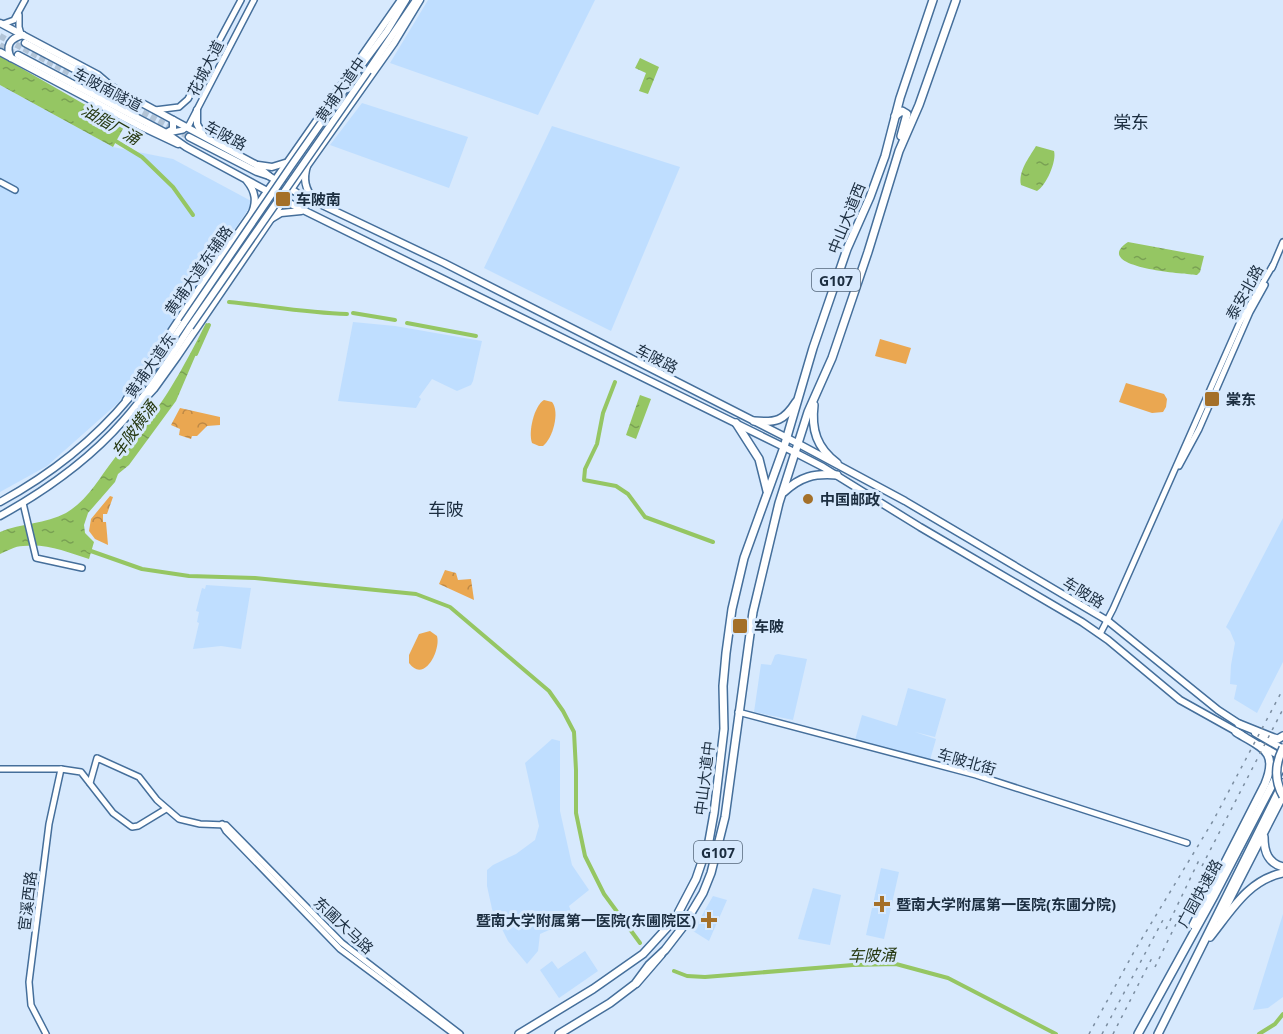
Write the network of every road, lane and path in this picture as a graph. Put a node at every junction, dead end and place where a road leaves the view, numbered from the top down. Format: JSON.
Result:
{"nodes":[{"id":1,"x":25,"y":0,"type":"edge"},
{"id":2,"x":241,"y":0,"type":"edge"},
{"id":3,"x":254,"y":0,"type":"edge"},
{"id":4,"x":401,"y":0,"type":"edge"},
{"id":5,"x":406,"y":0,"type":"edge"},
{"id":6,"x":418,"y":0,"type":"edge"},
{"id":7,"x":933,"y":0,"type":"edge"},
{"id":8,"x":956,"y":0,"type":"edge"},
{"id":9,"x":20,"y":10,"type":"junction"},
{"id":10,"x":1,"y":24,"type":"edge"},
{"id":11,"x":23,"y":37,"type":"junction"},
{"id":12,"x":0,"y":52,"type":"edge"},
{"id":13,"x":18,"y":55,"type":"tunnel mouth"},
{"id":14,"x":11,"y":58,"type":"junction"},
{"id":15,"x":154,"y":110,"type":"junction"},
{"id":16,"x":197,"y":110,"type":"junction"},
{"id":17,"x":895,"y":116,"type":"junction"},
{"id":18,"x":173,"y":120,"type":"junction"},
{"id":19,"x":316,"y":120,"type":"junction"},
{"id":20,"x":187,"y":128,"type":"junction"},
{"id":21,"x":332,"y":132,"type":"junction"},
{"id":22,"x":166,"y":133,"type":"junction"},
{"id":23,"x":189,"y":137,"type":"tunnel mouth"},
{"id":24,"x":205,"y":138,"type":"junction"},
{"id":25,"x":186,"y":147,"type":"junction"},
{"id":26,"x":297,"y":148,"type":"junction"},
{"id":27,"x":899,"y":151,"type":"junction"},
{"id":28,"x":312,"y":159,"type":"junction"},
{"id":29,"x":288,"y":160,"type":"junction"},
{"id":30,"x":255,"y":164,"type":"junction"},
{"id":31,"x":307,"y":166,"type":"junction"},
{"id":32,"x":243,"y":177,"type":"junction"},
{"id":33,"x":272,"y":178,"type":"junction"},
{"id":34,"x":0,"y":182,"type":"edge"},
{"id":35,"x":276,"y":188,"type":"joint"},
{"id":36,"x":15,"y":190,"type":"dead end"},
{"id":37,"x":267,"y":190,"type":"junction"},
{"id":38,"x":291,"y":190,"type":"junction"},
{"id":39,"x":283,"y":192,"type":"joint"},
{"id":40,"x":284,"y":200,"type":"junction"},
{"id":41,"x":318,"y":203,"type":"junction"},
{"id":42,"x":305,"y":211,"type":"junction"},
{"id":43,"x":314,"y":215,"type":"junction"},
{"id":44,"x":250,"y":217,"type":"junction"},
{"id":45,"x":271,"y":219,"type":"junction"},
{"id":46,"x":264,"y":228,"type":"junction"},
{"id":47,"x":237,"y":235,"type":"junction"},
{"id":48,"x":1283,"y":242,"type":"edge"},
{"id":49,"x":252,"y":247,"type":"junction"},
{"id":50,"x":187,"y":325,"type":"junction"},
{"id":51,"x":602,"y":344,"type":"junction"},
{"id":52,"x":596,"y":355,"type":"junction"},
{"id":53,"x":625,"y":355,"type":"junction"},
{"id":54,"x":619,"y":366,"type":"junction"},
{"id":55,"x":817,"y":391,"type":"junction"},
{"id":56,"x":802,"y":392,"type":"junction"},
{"id":57,"x":123,"y":406,"type":"junction"},
{"id":58,"x":132,"y":411,"type":"junction"},
{"id":59,"x":793,"y":420,"type":"junction"},
{"id":60,"x":754,"y":421,"type":"junction"},
{"id":61,"x":736,"y":423,"type":"junction"},
{"id":62,"x":804,"y":424,"type":"junction"},
{"id":63,"x":787,"y":438,"type":"junction"},
{"id":64,"x":797,"y":442,"type":"junction"},
{"id":65,"x":784,"y":447,"type":"junction"},
{"id":66,"x":794,"y":452,"type":"junction"},
{"id":67,"x":72,"y":453,"type":"junction"},
{"id":68,"x":80,"y":462,"type":"junction"},
{"id":69,"x":837,"y":463,"type":"junction"},
{"id":70,"x":777,"y":466,"type":"junction"},
{"id":71,"x":788,"y":473,"type":"junction"},
{"id":72,"x":837,"y":475,"type":"junction"},
{"id":73,"x":28,"y":486,"type":"junction"},
{"id":74,"x":767,"y":494,"type":"junction"},
{"id":75,"x":782,"y":494,"type":"junction"},
{"id":76,"x":35,"y":495,"type":"junction"},
{"id":77,"x":0,"y":502,"type":"edge"},
{"id":78,"x":23,"y":503,"type":"junction"},
{"id":79,"x":928,"y":514,"type":"junction"},
{"id":80,"x":0,"y":516,"type":"edge"},
{"id":81,"x":920,"y":527,"type":"junction"},
{"id":82,"x":959,"y":533,"type":"junction"},
{"id":83,"x":950,"y":545,"type":"junction"},
{"id":84,"x":82,"y":568,"type":"dead end"},
{"id":85,"x":1108,"y":621,"type":"junction"},
{"id":86,"x":1100,"y":634,"type":"junction"},
{"id":87,"x":738,"y":712,"type":"junction"},
{"id":88,"x":1239,"y":724,"type":"junction"},
{"id":89,"x":1236,"y":732,"type":"junction"},
{"id":90,"x":1283,"y":737,"type":"edge"},
{"id":91,"x":1279,"y":749,"type":"edge"},
{"id":92,"x":1283,"y":758,"type":"edge"},
{"id":93,"x":1283,"y":764,"type":"edge"},
{"id":94,"x":0,"y":769,"type":"edge"},
{"id":95,"x":62,"y":769,"type":"junction"},
{"id":96,"x":1270,"y":770,"type":"junction"},
{"id":97,"x":90,"y":783,"type":"junction"},
{"id":98,"x":1283,"y":783,"type":"edge"},
{"id":99,"x":1283,"y":796,"type":"edge"},
{"id":100,"x":166,"y":809,"type":"junction"},
{"id":101,"x":1267,"y":819,"type":"junction"},
{"id":102,"x":1264,"y":835,"type":"junction"},
{"id":103,"x":1187,"y":843,"type":"dead end"},
{"id":104,"x":1283,"y":867,"type":"edge"},
{"id":105,"x":1283,"y":873,"type":"edge"},
{"id":106,"x":1201,"y":948,"type":"junction"},
{"id":107,"x":1168,"y":979,"type":"junction"},
{"id":108,"x":430,"y":1013,"type":"junction"},
{"id":109,"x":46,"y":1034,"type":"edge"},
{"id":110,"x":454,"y":1034,"type":"edge"},
{"id":111,"x":460,"y":1034,"type":"edge"},
{"id":112,"x":519,"y":1034,"type":"edge"},
{"id":113,"x":559,"y":1034,"type":"edge"},
{"id":114,"x":1138,"y":1034,"type":"edge"},
{"id":115,"x":1158,"y":1034,"type":"edge"}],
"edges":[{"from":1,"to":9,"type":"street"},
{"from":2,"to":15,"type":"street","name":"花城大道"},
{"from":3,"to":16,"type":"street","name":"花城大道"},
{"from":4,"to":19,"type":"main road","name":"黄埔大道东辅路"},
{"from":5,"to":35,"type":"main road","name":"黄埔大道中","bridge":true},
{"from":6,"to":21,"type":"main road","name":"黄埔大道东辅路"},
{"from":6,"to":39,"type":"main road","name":"黄埔大道中","bridge":true},
{"from":7,"to":17,"type":"highway","name":"中山大道西","number":"G107"},
{"from":8,"to":27,"type":"highway","name":"中山大道西","number":"G107"},
{"from":9,"to":10,"type":"street"},
{"from":9,"to":11,"type":"street"},
{"from":10,"to":11,"type":"main road"},
{"from":11,"to":14,"type":"main road"},
{"from":11,"to":15,"type":"main road","name":"车陂路"},
{"from":12,"to":14,"type":"main road","name":"车陂路"},
{"from":13,"to":22,"type":"main road","name":"车陂南隧道"},
{"from":14,"to":25,"type":"main road","name":"车陂路"},
{"from":15,"to":18,"type":"main road","name":"车陂路"},
{"from":16,"to":20,"type":"street","name":"花城大道"},
{"from":16,"to":24,"type":"main road"},
{"from":17,"to":27,"type":"highway"},
{"from":17,"to":56,"type":"highway","name":"中山大道西","number":"G107"},
{"from":18,"to":20,"type":"main road","name":"车陂路"},
{"from":18,"to":22,"type":"main road"},
{"from":19,"to":21,"type":"main road"},
{"from":19,"to":26,"type":"main road","name":"黄埔大道东辅路"},
{"from":20,"to":22,"type":"street"},
{"from":20,"to":24,"type":"main road","name":"车陂路"},
{"from":21,"to":28,"type":"main road","name":"黄埔大道东辅路"},
{"from":22,"to":25,"type":"main road","name":"车陂南隧道"},
{"from":23,"to":33,"type":"main road"},
{"from":24,"to":30,"type":"main road","name":"车陂路"},
{"from":25,"to":32,"type":"main road","name":"车陂路"},
{"from":26,"to":28,"type":"main road"},
{"from":26,"to":29,"type":"main road","name":"黄埔大道东辅路"},
{"from":27,"to":55,"type":"highway","name":"中山大道西","number":"G107"},
{"from":28,"to":31,"type":"main road","name":"黄埔大道东辅路"},
{"from":29,"to":30,"type":"main road"},
{"from":29,"to":33,"type":"main road","name":"黄埔大道东辅路"},
{"from":30,"to":33,"type":"main road","name":"车陂路"},
{"from":31,"to":38,"type":"main road","name":"黄埔大道东辅路"},
{"from":31,"to":41,"type":"main road"},
{"from":32,"to":37,"type":"main road","name":"车陂路"},
{"from":32,"to":44,"type":"main road"},
{"from":33,"to":37,"type":"main road","name":"黄埔大道东辅路"},
{"from":33,"to":38,"type":"main road","name":"车陂路"},
{"from":34,"to":36,"type":"street"},
{"from":35,"to":50,"type":"main road","name":"黄埔大道东","bridge":true},
{"from":37,"to":40,"type":"main road","name":"车陂路"},
{"from":37,"to":44,"type":"main road","name":"黄埔大道东辅路"},
{"from":38,"to":40,"type":"main road","name":"黄埔大道东辅路"},
{"from":38,"to":41,"type":"main road","name":"车陂路"},
{"from":39,"to":50,"type":"main road","name":"黄埔大道东","bridge":true},
{"from":40,"to":42,"type":"main road","name":"车陂路"},
{"from":40,"to":45,"type":"main road","name":"黄埔大道东辅路"},
{"from":41,"to":43,"type":"main road"},
{"from":41,"to":51,"type":"main road","name":"车陂路"},
{"from":42,"to":43,"type":"main road","name":"车陂路"},
{"from":42,"to":45,"type":"main road"},
{"from":43,"to":52,"type":"main road","name":"车陂路"},
{"from":44,"to":46,"type":"main road"},
{"from":44,"to":47,"type":"main road","name":"黄埔大道东辅路"},
{"from":45,"to":46,"type":"main road","name":"黄埔大道东辅路"},
{"from":46,"to":49,"type":"main road","name":"黄埔大道东辅路"},
{"from":47,"to":49,"type":"main road"},
{"from":47,"to":57,"type":"main road","name":"黄埔大道东辅路"},
{"from":48,"to":85,"type":"street","name":"泰安北路"},
{"from":49,"to":58,"type":"main road","name":"黄埔大道东辅路"},
{"from":50,"to":57,"type":"main road","name":"黄埔大道东"},
{"from":50,"to":58,"type":"main road","name":"黄埔大道东"},
{"from":51,"to":52,"type":"main road"},
{"from":51,"to":53,"type":"main road","name":"车陂路"},
{"from":52,"to":54,"type":"main road","name":"车陂路"},
{"from":53,"to":54,"type":"main road"},
{"from":53,"to":60,"type":"main road","name":"车陂路"},
{"from":54,"to":61,"type":"main road","name":"车陂路"},
{"from":55,"to":62,"type":"highway","name":"中山大道西","number":"G107"},
{"from":55,"to":69,"type":"highway"},
{"from":56,"to":59,"type":"highway","name":"中山大道西","number":"G107"},
{"from":56,"to":60,"type":"highway"},
{"from":57,"to":67,"type":"main road","name":"黄埔大道东"},
{"from":58,"to":68,"type":"main road","name":"黄埔大道东"},
{"from":59,"to":62,"type":"highway"},
{"from":59,"to":63,"type":"highway","name":"中山大道西","number":"G107"},
{"from":60,"to":63,"type":"main road","name":"车陂路"},
{"from":61,"to":65,"type":"main road","name":"车陂路"},
{"from":61,"to":74,"type":"highway"},
{"from":62,"to":64,"type":"highway","name":"中山大道西","number":"G107"},
{"from":63,"to":64,"type":"main road","name":"车陂路"},
{"from":63,"to":65,"type":"highway","name":"中山大道西","number":"G107"},
{"from":64,"to":66,"type":"highway","name":"中山大道中","number":"G107"},
{"from":64,"to":69,"type":"main road","name":"车陂路"},
{"from":65,"to":66,"type":"main road","name":"车陂路"},
{"from":65,"to":70,"type":"highway","name":"中山大道中","number":"G107"},
{"from":66,"to":71,"type":"highway","name":"中山大道中","number":"G107"},
{"from":66,"to":72,"type":"main road","name":"车陂路"},
{"from":67,"to":68,"type":"main road"},
{"from":67,"to":73,"type":"main road","name":"黄埔大道东"},
{"from":68,"to":76,"type":"main road","name":"黄埔大道东"},
{"from":69,"to":79,"type":"main road","name":"车陂路"},
{"from":70,"to":71,"type":"highway"},
{"from":70,"to":74,"type":"highway","name":"中山大道中"},
{"from":71,"to":75,"type":"highway","name":"中山大道中","number":"G107"},
{"from":72,"to":75,"type":"highway"},
{"from":72,"to":81,"type":"main road","name":"车陂路"},
{"from":73,"to":76,"type":"main road"},
{"from":73,"to":77,"type":"main road","name":"黄埔大道东"},
{"from":74,"to":112,"type":"highway","name":"中山大道中","number":"G107"},
{"from":75,"to":87,"type":"highway","name":"中山大道中","number":"G107"},
{"from":76,"to":78,"type":"main road","name":"黄埔大道东"},
{"from":78,"to":80,"type":"main road","name":"黄埔大道东"},
{"from":78,"to":84,"type":"street"},
{"from":79,"to":81,"type":"main road"},
{"from":79,"to":82,"type":"main road","name":"车陂路"},
{"from":81,"to":83,"type":"main road","name":"车陂路"},
{"from":82,"to":83,"type":"main road"},
{"from":82,"to":85,"type":"main road","name":"车陂路"},
{"from":83,"to":86,"type":"main road","name":"车陂路"},
{"from":85,"to":86,"type":"street","name":"泰安北路"},
{"from":85,"to":88,"type":"main road","name":"车陂路"},
{"from":86,"to":89,"type":"main road","name":"车陂路"},
{"from":87,"to":103,"type":"street","name":"车陂北街"},
{"from":87,"to":113,"type":"highway","name":"中山大道中","number":"G107"},
{"from":88,"to":90,"type":"highway"},
{"from":88,"to":91,"type":"main road","name":"车陂路"},
{"from":89,"to":91,"type":"main road","name":"车陂路"},
{"from":89,"to":96,"type":"highway"},
{"from":90,"to":91,"type":"highway"},
{"from":91,"to":92,"type":"main road","name":"车陂路"},
{"from":91,"to":96,"type":"highway"},
{"from":91,"to":99,"type":"highway","bridge":true},
{"from":93,"to":107,"type":"highway","name":"广园快速路","bridge":true},
{"from":94,"to":95,"type":"street"},
{"from":95,"to":97,"type":"street"},
{"from":95,"to":109,"type":"street","name":"宦溪西路"},
{"from":96,"to":107,"type":"highway"},
{"from":97,"to":100,"type":"street"},
{"from":97,"to":100,"type":"street","name":"东圃大马路"},
{"from":98,"to":101,"type":"highway","name":"广园快速路"},
{"from":99,"to":101,"type":"highway"},
{"from":100,"to":108,"type":"street","name":"东圃大马路"},
{"from":101,"to":102,"type":"highway"},
{"from":101,"to":106,"type":"highway","name":"广园快速路"},
{"from":102,"to":104,"type":"highway"},
{"from":102,"to":106,"type":"highway"},
{"from":105,"to":106,"type":"highway"},
{"from":106,"to":115,"type":"highway","name":"广园快速路"},
{"from":107,"to":114,"type":"highway","name":"广园快速路"},
{"from":108,"to":110,"type":"street","name":"东圃大马路"},
{"from":108,"to":111,"type":"street","name":"东圃大马路"}]}
